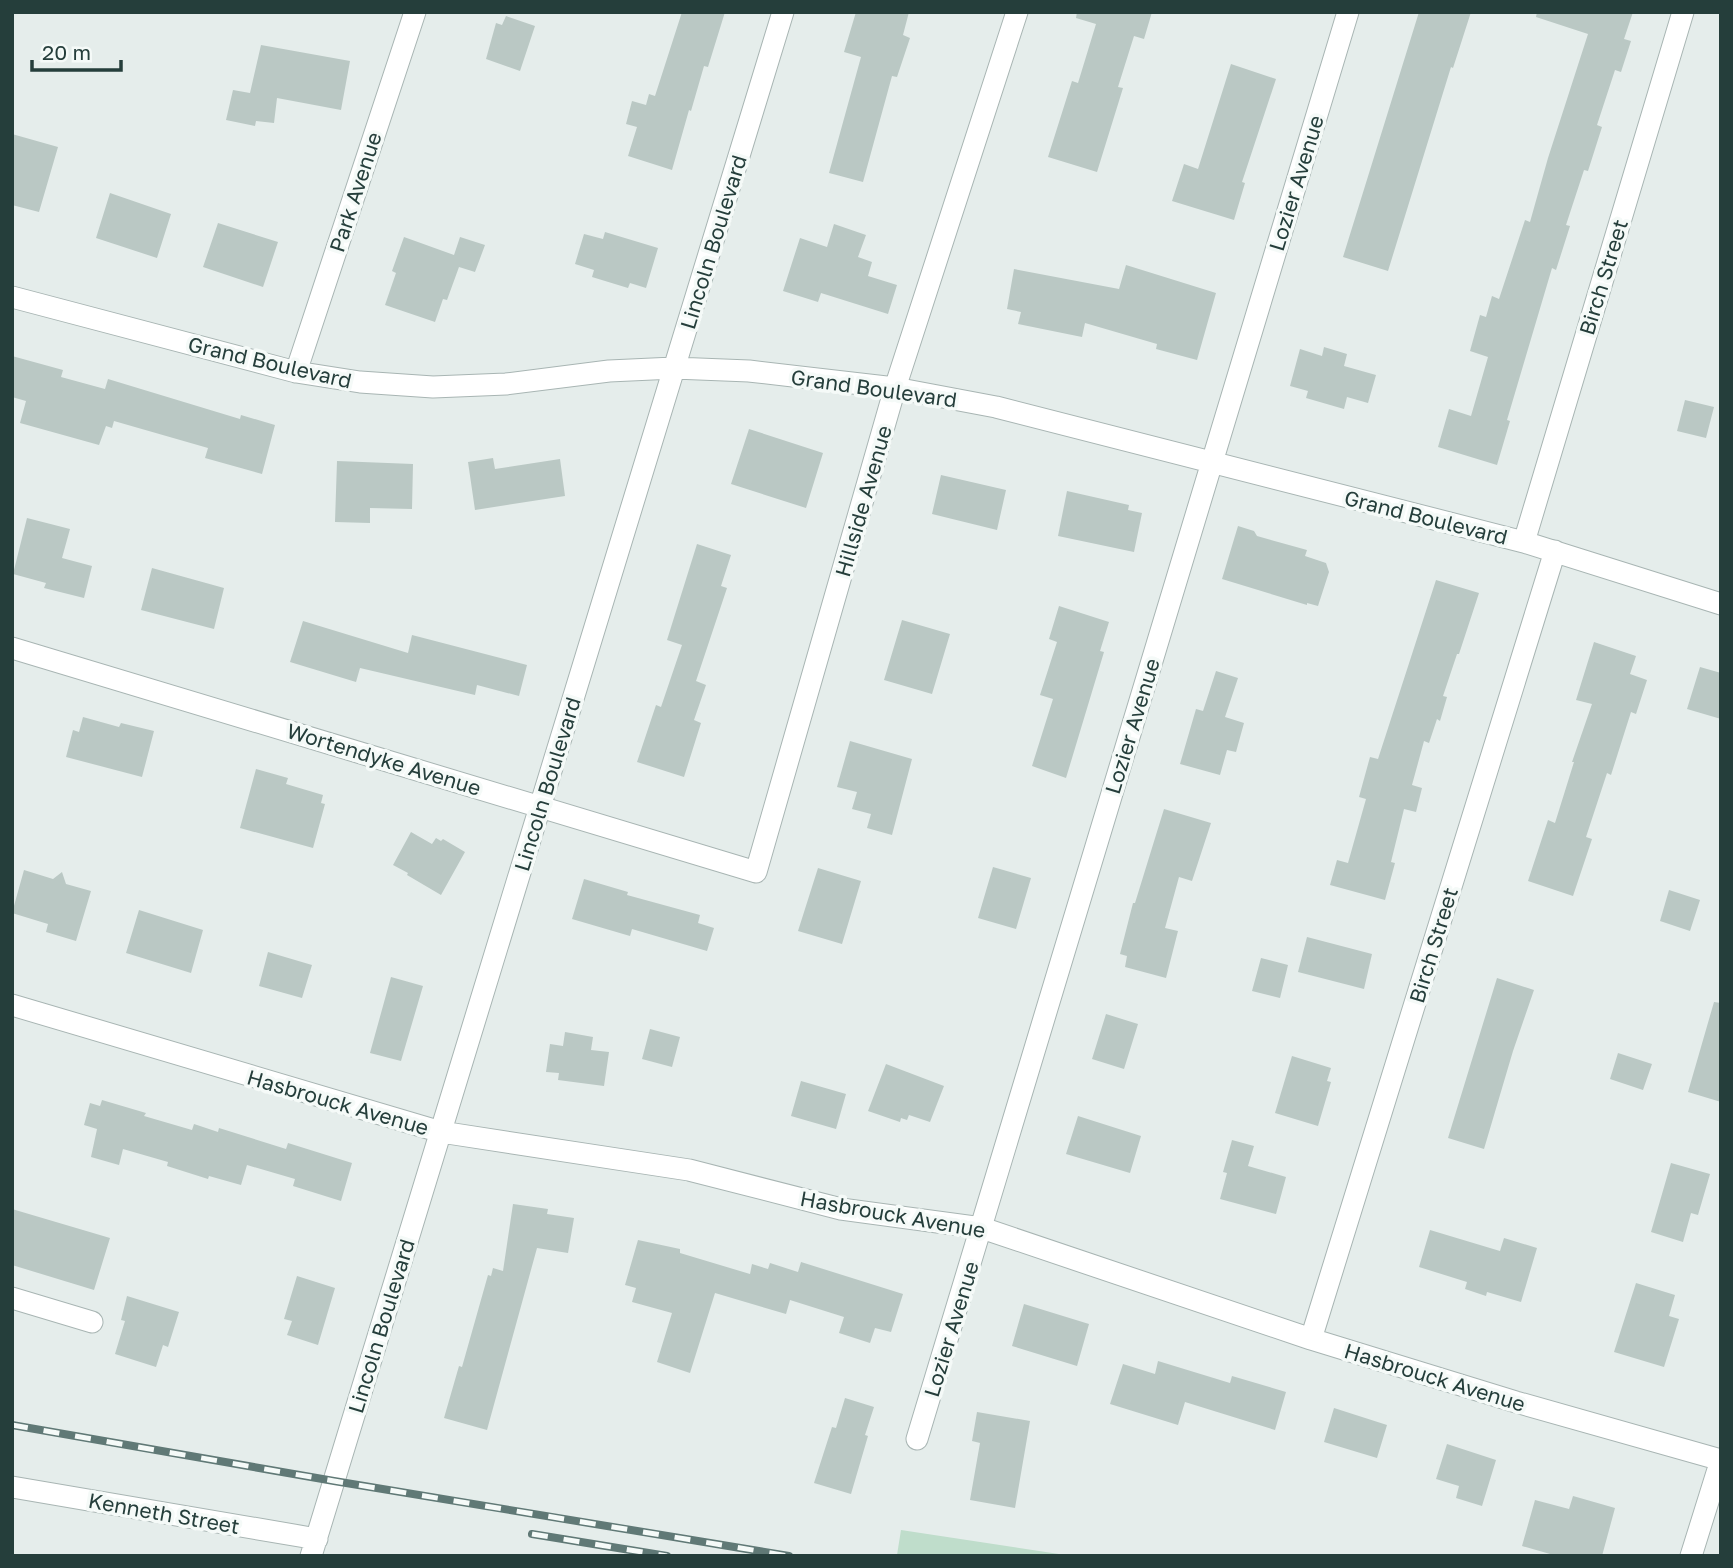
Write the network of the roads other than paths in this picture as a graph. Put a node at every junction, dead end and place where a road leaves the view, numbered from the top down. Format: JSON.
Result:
{"nodes":[{"id":1,"x":415,"y":12,"type":"edge"},
{"id":2,"x":783,"y":12,"type":"edge"},
{"id":3,"x":1017,"y":12,"type":"edge"},
{"id":4,"x":1348,"y":12,"type":"edge"},
{"id":5,"x":1683,"y":12,"type":"edge"},
{"id":6,"x":12,"y":297,"type":"edge"},
{"id":7,"x":674,"y":368,"type":"junction"},
{"id":8,"x":296,"y":372,"type":"junction"},
{"id":9,"x":895,"y":388,"type":"junction"},
{"id":10,"x":1210,"y":462,"type":"junction"},
{"id":11,"x":1524,"y":542,"type":"junction"},
{"id":12,"x":1555,"y":551,"type":"junction"},
{"id":13,"x":1721,"y":604,"type":"edge"},
{"id":14,"x":12,"y":648,"type":"edge"},
{"id":15,"x":540,"y":806,"type":"junction"},
{"id":16,"x":756,"y":872,"type":"joint"},
{"id":17,"x":12,"y":1005,"type":"edge"},
{"id":18,"x":441,"y":1132,"type":"junction"},
{"id":19,"x":982,"y":1228,"type":"junction"},
{"id":20,"x":12,"y":1298,"type":"edge"},
{"id":21,"x":92,"y":1322,"type":"dead end"},
{"id":22,"x":1311,"y":1339,"type":"junction"},
{"id":23,"x":917,"y":1440,"type":"dead end"},
{"id":24,"x":1721,"y":1460,"type":"edge"},
{"id":25,"x":12,"y":1487,"type":"edge"},
{"id":26,"x":314,"y":1547,"type":"edge"},
{"id":27,"x":1691,"y":1556,"type":"edge"}],
"edges":[{"from":1,"to":8,"type":"street","name":"Park Avenue"},
{"from":2,"to":7,"type":"street","name":"Lincoln Boulevard"},
{"from":3,"to":9,"type":"street","name":"Hillside Avenue"},
{"from":4,"to":10,"type":"street","name":"Lozier Avenue"},
{"from":5,"to":11,"type":"street","name":"Birch Street"},
{"from":6,"to":8,"type":"street","name":"Grand Boulevard"},
{"from":7,"to":8,"type":"street","name":"Grand Boulevard"},
{"from":7,"to":9,"type":"street","name":"Grand Boulevard"},
{"from":7,"to":15,"type":"street","name":"Lincoln Boulevard"},
{"from":9,"to":10,"type":"street","name":"Grand Boulevard"},
{"from":9,"to":16,"type":"street","name":"Hillside Avenue"},
{"from":10,"to":11,"type":"street","name":"Grand Boulevard"},
{"from":10,"to":19,"type":"street","name":"Lozier Avenue"},
{"from":11,"to":12,"type":"street","name":"Grand Boulevard"},
{"from":12,"to":13,"type":"street","name":"Grand Boulevard"},
{"from":12,"to":22,"type":"street","name":"Birch Street"},
{"from":14,"to":15,"type":"street","name":"Wortendyke Avenue"},
{"from":15,"to":16,"type":"street","name":"Wortendyke Avenue"},
{"from":15,"to":18,"type":"street","name":"Lincoln Boulevard"},
{"from":17,"to":18,"type":"street","name":"Hasbrouck Avenue"},
{"from":18,"to":19,"type":"street","name":"Hasbrouck Avenue"},
{"from":18,"to":26,"type":"street","name":"Lincoln Boulevard"},
{"from":19,"to":22,"type":"street","name":"Hasbrouck Avenue"},
{"from":19,"to":23,"type":"street","name":"Lozier Avenue"},
{"from":20,"to":21,"type":"street"},
{"from":22,"to":24,"type":"street","name":"Hasbrouck Avenue"},
{"from":24,"to":27,"type":"street"},
{"from":25,"to":26,"type":"street","name":"Kenneth Street"}]}
